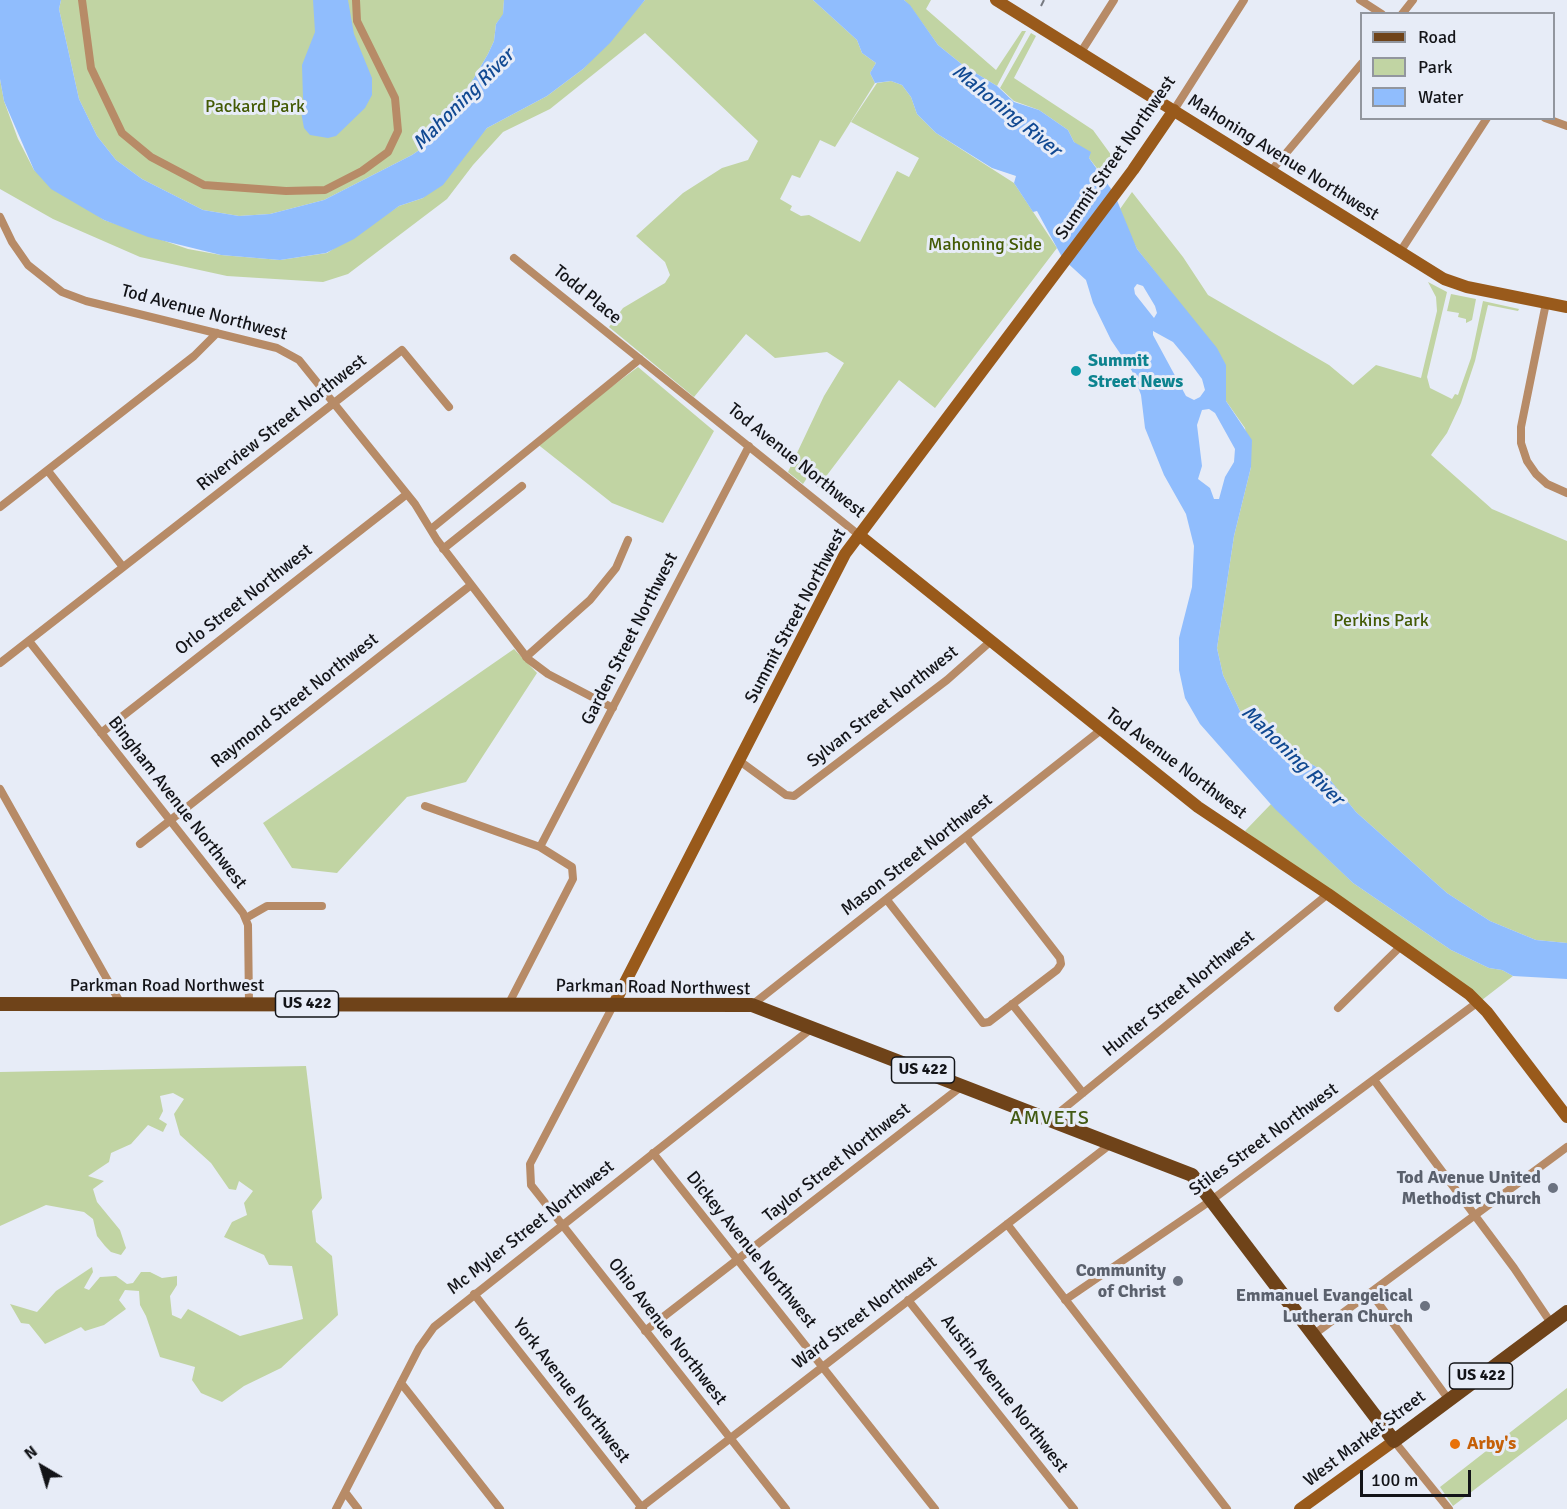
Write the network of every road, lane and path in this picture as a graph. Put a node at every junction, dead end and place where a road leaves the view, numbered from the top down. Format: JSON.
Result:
{"nodes":[{"id":1,"x":82,"y":0,"type":"edge"},
{"id":2,"x":356,"y":0,"type":"edge"},
{"id":3,"x":996,"y":0,"type":"edge"},
{"id":4,"x":1114,"y":0,"type":"edge"},
{"id":5,"x":1244,"y":0,"type":"edge"},
{"id":6,"x":1360,"y":0,"type":"edge"},
{"id":7,"x":1413,"y":0,"type":"edge"},
{"id":8,"x":1379,"y":12,"type":"edge"},
{"id":9,"x":1404,"y":12,"type":"edge"},
{"id":10,"x":1081,"y":52,"type":"junction"},
{"id":11,"x":1360,"y":65,"type":"edge"},
{"id":12,"x":1174,"y":110,"type":"junction"},
{"id":13,"x":1486,"y":120,"type":"edge"},
{"id":14,"x":1550,"y":120,"type":"edge"},
{"id":15,"x":1567,"y":126,"type":"edge"},
{"id":16,"x":1271,"y":171,"type":"junction"},
{"id":17,"x":0,"y":218,"type":"edge"},
{"id":18,"x":1400,"y":252,"type":"junction"},
{"id":19,"x":514,"y":258,"type":"dead end"},
{"id":20,"x":1546,"y":303,"type":"junction"},
{"id":21,"x":1567,"y":307,"type":"edge"},
{"id":22,"x":217,"y":333,"type":"junction"},
{"id":23,"x":640,"y":359,"type":"junction"},
{"id":24,"x":334,"y":403,"type":"junction"},
{"id":25,"x":449,"y":407,"type":"dead end"},
{"id":26,"x":749,"y":446,"type":"junction"},
{"id":27,"x":48,"y":471,"type":"junction"},
{"id":28,"x":522,"y":486,"type":"dead end"},
{"id":29,"x":1567,"y":493,"type":"edge"},
{"id":30,"x":407,"y":494,"type":"junction"},
{"id":31,"x":0,"y":507,"type":"edge"},
{"id":32,"x":431,"y":529,"type":"junction"},
{"id":33,"x":859,"y":535,"type":"junction"},
{"id":34,"x":627,"y":540,"type":"dead end"},
{"id":35,"x":443,"y":549,"type":"junction"},
{"id":36,"x":123,"y":567,"type":"junction"},
{"id":37,"x":471,"y":585,"type":"junction"},
{"id":38,"x":29,"y":641,"type":"junction"},
{"id":39,"x":991,"y":641,"type":"junction"},
{"id":40,"x":526,"y":657,"type":"junction"},
{"id":41,"x":0,"y":663,"type":"edge"},
{"id":42,"x":613,"y":708,"type":"junction"},
{"id":43,"x":1101,"y":730,"type":"junction"},
{"id":44,"x":101,"y":734,"type":"junction"},
{"id":45,"x":741,"y":762,"type":"junction"},
{"id":46,"x":0,"y":789,"type":"edge"},
{"id":47,"x":425,"y":807,"type":"dead end"},
{"id":48,"x":170,"y":820,"type":"junction"},
{"id":49,"x":967,"y":837,"type":"junction"},
{"id":50,"x":140,"y":843,"type":"dead end"},
{"id":51,"x":540,"y":847,"type":"junction"},
{"id":52,"x":1328,"y":894,"type":"junction"},
{"id":53,"x":887,"y":900,"type":"junction"},
{"id":54,"x":322,"y":906,"type":"dead end"},
{"id":55,"x":246,"y":918,"type":"junction"},
{"id":56,"x":1401,"y":946,"type":"junction"},
{"id":57,"x":1478,"y":1002,"type":"junction"},
{"id":58,"x":0,"y":1004,"type":"edge"},
{"id":59,"x":121,"y":1004,"type":"junction"},
{"id":60,"x":249,"y":1004,"type":"junction"},
{"id":61,"x":614,"y":1004,"type":"junction"},
{"id":62,"x":1012,"y":1004,"type":"junction"},
{"id":63,"x":508,"y":1005,"type":"junction"},
{"id":64,"x":752,"y":1005,"type":"junction"},
{"id":65,"x":1338,"y":1008,"type":"dead end"},
{"id":66,"x":812,"y":1028,"type":"junction"},
{"id":67,"x":1374,"y":1080,"type":"junction"},
{"id":68,"x":962,"y":1086,"type":"junction"},
{"id":69,"x":1083,"y":1093,"type":"junction"},
{"id":70,"x":1567,"y":1117,"type":"edge"},
{"id":71,"x":1050,"y":1119,"type":"junction"},
{"id":72,"x":1112,"y":1143,"type":"junction"},
{"id":73,"x":1567,"y":1147,"type":"edge"},
{"id":74,"x":653,"y":1153,"type":"junction"},
{"id":75,"x":529,"y":1172,"type":"joint"},
{"id":76,"x":1213,"y":1199,"type":"junction"},
{"id":77,"x":1475,"y":1215,"type":"junction"},
{"id":78,"x":1007,"y":1224,"type":"junction"},
{"id":79,"x":561,"y":1225,"type":"junction"},
{"id":80,"x":738,"y":1260,"type":"junction"},
{"id":81,"x":1371,"y":1293,"type":"junction"},
{"id":82,"x":474,"y":1294,"type":"junction"},
{"id":83,"x":908,"y":1300,"type":"junction"},
{"id":84,"x":1065,"y":1300,"type":"junction"},
{"id":85,"x":1567,"y":1312,"type":"edge"},
{"id":86,"x":1551,"y":1323,"type":"junction"},
{"id":87,"x":645,"y":1331,"type":"junction"},
{"id":88,"x":1313,"y":1335,"type":"junction"},
{"id":89,"x":823,"y":1366,"type":"junction"},
{"id":90,"x":401,"y":1383,"type":"junction"},
{"id":91,"x":1449,"y":1400,"type":"junction"},
{"id":92,"x":730,"y":1438,"type":"junction"},
{"id":93,"x":1394,"y":1441,"type":"junction"},
{"id":94,"x":345,"y":1492,"type":"junction"},
{"id":95,"x":641,"y":1508,"type":"edge"},
{"id":96,"x":336,"y":1509,"type":"edge"},
{"id":97,"x":358,"y":1509,"type":"edge"},
{"id":98,"x":500,"y":1509,"type":"edge"},
{"id":99,"x":786,"y":1509,"type":"edge"},
{"id":100,"x":935,"y":1509,"type":"edge"},
{"id":101,"x":1074,"y":1509,"type":"edge"},
{"id":102,"x":1227,"y":1509,"type":"edge"},
{"id":103,"x":1300,"y":1509,"type":"edge"},
{"id":104,"x":1449,"y":1509,"type":"edge"}],
"edges":[{"from":1,"to":2,"type":"street"},
{"from":3,"to":10,"type":"main road","name":"Mahoning Avenue Northwest"},
{"from":4,"to":10,"type":"street"},
{"from":5,"to":12,"type":"street","name":"Summit Street Northwest"},
{"from":6,"to":8,"type":"street"},
{"from":7,"to":9,"type":"street"},
{"from":10,"to":12,"type":"main road","name":"Mahoning Avenue Northwest"},
{"from":11,"to":16,"type":"street"},
{"from":12,"to":16,"type":"main road","name":"Mahoning Avenue Northwest"},
{"from":12,"to":33,"type":"main road","name":"Summit Street Northwest"},
{"from":13,"to":18,"type":"street"},
{"from":14,"to":15,"type":"street"},
{"from":16,"to":18,"type":"main road","name":"Mahoning Avenue Northwest"},
{"from":17,"to":22,"type":"street","name":"Tod Avenue Northwest"},
{"from":18,"to":20,"type":"main road","name":"Mahoning Avenue Northwest"},
{"from":19,"to":23,"type":"street","name":"Todd Place"},
{"from":20,"to":21,"type":"main road","name":"Mahoning Avenue Northwest"},
{"from":20,"to":29,"type":"street"},
{"from":22,"to":24,"type":"street","name":"Tod Avenue Northwest"},
{"from":22,"to":27,"type":"street"},
{"from":23,"to":26,"type":"street","name":"Tod Avenue Northwest"},
{"from":23,"to":32,"type":"street"},
{"from":24,"to":25,"type":"street","name":"Riverview Street Northwest"},
{"from":24,"to":30,"type":"street","name":"Tod Avenue Northwest"},
{"from":24,"to":36,"type":"street","name":"Riverview Street Northwest"},
{"from":26,"to":33,"type":"street","name":"Tod Avenue Northwest"},
{"from":26,"to":42,"type":"street","name":"Garden Street Northwest"},
{"from":27,"to":31,"type":"street"},
{"from":27,"to":36,"type":"street"},
{"from":28,"to":35,"type":"street"},
{"from":30,"to":32,"type":"street","name":"Tod Avenue Northwest"},
{"from":30,"to":44,"type":"street","name":"Orlo Street Northwest"},
{"from":32,"to":35,"type":"street","name":"Tod Avenue Northwest"},
{"from":33,"to":39,"type":"main road","name":"Tod Avenue Northwest"},
{"from":33,"to":45,"type":"main road","name":"Summit Street Northwest"},
{"from":34,"to":40,"type":"street"},
{"from":35,"to":37,"type":"street","name":"Tod Avenue Northwest"},
{"from":36,"to":38,"type":"street","name":"Riverview Street Northwest"},
{"from":37,"to":40,"type":"street","name":"Tod Avenue Northwest"},
{"from":37,"to":48,"type":"street","name":"Raymond Street Northwest"},
{"from":38,"to":41,"type":"street"},
{"from":38,"to":44,"type":"street","name":"Bingham Avenue Northwest"},
{"from":39,"to":43,"type":"main road","name":"Tod Avenue Northwest"},
{"from":39,"to":45,"type":"street","name":"Sylvan Street Northwest"},
{"from":40,"to":42,"type":"street","name":"Tod Avenue Northwest"},
{"from":42,"to":51,"type":"street","name":"Garden Street Northwest"},
{"from":43,"to":49,"type":"street","name":"Mason Street Northwest"},
{"from":43,"to":52,"type":"main road","name":"Tod Avenue Northwest"},
{"from":44,"to":48,"type":"street","name":"Bingham Avenue Northwest"},
{"from":45,"to":61,"type":"main road","name":"Summit Street Northwest"},
{"from":46,"to":59,"type":"street"},
{"from":47,"to":51,"type":"street"},
{"from":48,"to":50,"type":"street","name":"Raymond Street Northwest"},
{"from":48,"to":55,"type":"street","name":"Bingham Avenue Northwest"},
{"from":49,"to":53,"type":"street","name":"Mason Street Northwest"},
{"from":49,"to":62,"type":"street"},
{"from":51,"to":63,"type":"street"},
{"from":52,"to":56,"type":"main road","name":"Tod Avenue Northwest"},
{"from":52,"to":69,"type":"street","name":"Hunter Street Northwest"},
{"from":53,"to":62,"type":"street"},
{"from":53,"to":64,"type":"street","name":"Mason Street Northwest"},
{"from":54,"to":55,"type":"street"},
{"from":55,"to":60,"type":"street","name":"Bingham Avenue Northwest"},
{"from":56,"to":57,"type":"main road","name":"Tod Avenue Northwest"},
{"from":56,"to":65,"type":"street"},
{"from":57,"to":67,"type":"street","name":"Stiles Street Northwest"},
{"from":57,"to":70,"type":"main road","name":"Tod Avenue Northwest"},
{"from":58,"to":59,"type":"main road","name":"Parkman Road Northwest","number":"US 422"},
{"from":59,"to":60,"type":"main road","name":"Parkman Road Northwest","number":"US 422"},
{"from":60,"to":63,"type":"main road","name":"Parkman Road Northwest","number":"US 422"},
{"from":61,"to":63,"type":"main road","name":"Parkman Road Northwest","number":"US 422"},
{"from":61,"to":64,"type":"main road","name":"Parkman Road Northwest","number":"US 422"},
{"from":61,"to":75,"type":"street","name":"Summit Street Northwest"},
{"from":62,"to":69,"type":"street"},
{"from":64,"to":66,"type":"main road","name":"Parkman Road Northwest","number":"US 422"},
{"from":66,"to":68,"type":"main road","name":"Parkman Road Northwest","number":"US 422"},
{"from":66,"to":74,"type":"street","name":"Mc Myler Street Northwest"},
{"from":67,"to":76,"type":"street","name":"Stiles Street Northwest"},
{"from":67,"to":77,"type":"street"},
{"from":68,"to":71,"type":"main road","name":"Parkman Road Northwest","number":"US 422"},
{"from":68,"to":80,"type":"street","name":"Taylor Street Northwest"},
{"from":69,"to":71,"type":"street","name":"Hunter Street Northwest"},
{"from":71,"to":72,"type":"main road","name":"Parkman Road Northwest","number":"US 422"},
{"from":72,"to":76,"type":"main road","name":"Parkman Road Northwest","number":"US 422"},
{"from":72,"to":78,"type":"street","name":"Ward Street Northwest"},
{"from":73,"to":77,"type":"street"},
{"from":74,"to":79,"type":"street","name":"Mc Myler Street Northwest"},
{"from":74,"to":80,"type":"street","name":"Dickey Avenue Northwest"},
{"from":75,"to":79,"type":"street","name":"Ohio Avenue Northwest"},
{"from":76,"to":84,"type":"street","name":"Stiles Street Northwest"},
{"from":76,"to":88,"type":"main road","name":"Parkman Road Northwest","number":"US 422"},
{"from":77,"to":81,"type":"street"},
{"from":77,"to":86,"type":"street"},
{"from":78,"to":83,"type":"street","name":"Ward Street Northwest"},
{"from":78,"to":84,"type":"street"},
{"from":79,"to":82,"type":"street","name":"Mc Myler Street Northwest"},
{"from":79,"to":87,"type":"street","name":"Ohio Avenue Northwest"},
{"from":80,"to":87,"type":"street","name":"Taylor Street Northwest"},
{"from":80,"to":89,"type":"street","name":"Dickey Avenue Northwest"},
{"from":81,"to":88,"type":"street"},
{"from":81,"to":91,"type":"street"},
{"from":82,"to":90,"type":"street","name":"Mc Myler Street Northwest"},
{"from":82,"to":95,"type":"street","name":"York Avenue Northwest"},
{"from":83,"to":89,"type":"street","name":"Ward Street Northwest"},
{"from":83,"to":101,"type":"street","name":"Austin Avenue Northwest"},
{"from":84,"to":102,"type":"street"},
{"from":85,"to":86,"type":"main road","name":"West Market Street","number":"US 422"},
{"from":86,"to":91,"type":"main road","name":"West Market Street","number":"US 422"},
{"from":87,"to":92,"type":"street","name":"Ohio Avenue Northwest"},
{"from":88,"to":93,"type":"main road","name":"Parkman Road Northwest","number":"US 422"},
{"from":89,"to":92,"type":"street","name":"Ward Street Northwest"},
{"from":89,"to":100,"type":"street","name":"Dickey Avenue Northwest"},
{"from":90,"to":94,"type":"street","name":"Mc Myler Street Northwest"},
{"from":90,"to":98,"type":"street"},
{"from":91,"to":93,"type":"main road","name":"West Market Street","number":"US 422"},
{"from":92,"to":95,"type":"street","name":"Ward Street Northwest"},
{"from":92,"to":99,"type":"street","name":"Ohio Avenue Northwest"},
{"from":93,"to":103,"type":"main road","name":"West Market Street"},
{"from":93,"to":104,"type":"street"},
{"from":94,"to":96,"type":"street","name":"Mc Myler Street Northwest"},
{"from":94,"to":97,"type":"street"}]}
